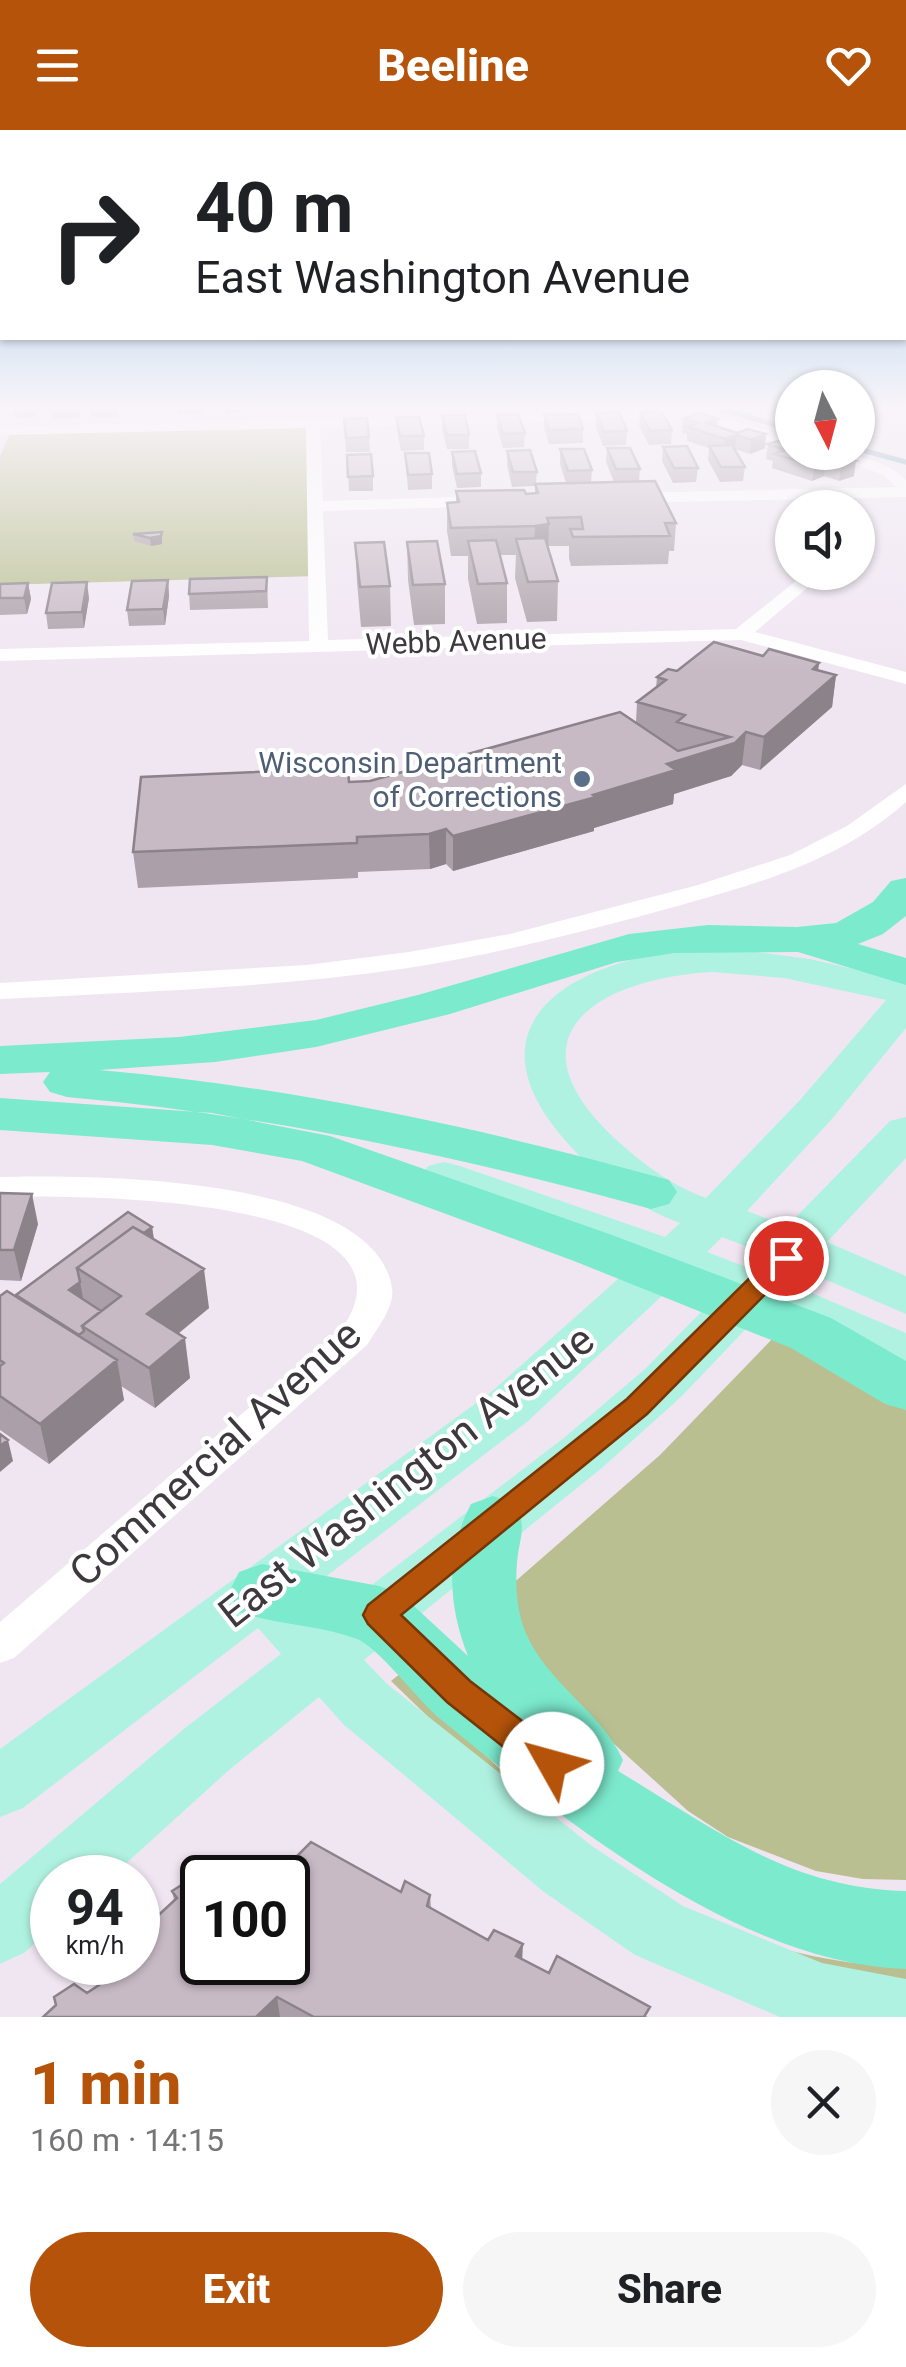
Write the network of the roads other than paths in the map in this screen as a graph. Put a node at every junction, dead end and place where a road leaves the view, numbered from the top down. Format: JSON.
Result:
{"nodes":[{"id":1,"x":316,"y":497,"type":"edge"},
{"id":2,"x":606,"y":499,"type":"edge"},
{"id":3,"x":507,"y":501,"type":"edge"},
{"id":4,"x":775,"y":501,"type":"edge"},
{"id":5,"x":316,"y":506,"type":"junction"},
{"id":6,"x":796,"y":590,"type":"edge"},
{"id":7,"x":741,"y":634,"type":"junction"},
{"id":8,"x":319,"y":646,"type":"junction"},
{"id":9,"x":0,"y":655,"type":"edge"},
{"id":10,"x":906,"y":678,"type":"edge"},
{"id":11,"x":906,"y":791,"type":"edge"},
{"id":12,"x":906,"y":890,"type":"edge"},
{"id":13,"x":794,"y":956,"type":"junction"},
{"id":14,"x":906,"y":972,"type":"edge"},
{"id":15,"x":0,"y":991,"type":"edge"},
{"id":16,"x":906,"y":997,"type":"edge"},
{"id":17,"x":868,"y":1052,"type":"junction"},
{"id":18,"x":0,"y":1060,"type":"edge"},
{"id":19,"x":0,"y":1078,"type":"edge"},
{"id":20,"x":0,"y":1114,"type":"edge"},
{"id":21,"x":906,"y":1131,"type":"edge"},
{"id":22,"x":312,"y":1147,"type":"junction"},
{"id":23,"x":0,"y":1188,"type":"edge"},
{"id":24,"x":651,"y":1192,"type":"junction"},
{"id":25,"x":906,"y":1296,"type":"edge"},
{"id":26,"x":906,"y":1356,"type":"edge"},
{"id":27,"x":906,"y":1388,"type":"edge"},
{"id":28,"x":492,"y":1522,"type":"junction"},
{"id":29,"x":262,"y":1592,"type":"junction"},
{"id":30,"x":379,"y":1615,"type":"junction"},
{"id":31,"x":0,"y":1646,"type":"edge"},
{"id":32,"x":324,"y":1658,"type":"junction"},
{"id":33,"x":0,"y":1787,"type":"edge"},
{"id":34,"x":659,"y":1835,"type":"junction"},
{"id":35,"x":85,"y":1855,"type":"edge"},
{"id":36,"x":30,"y":1902,"type":"edge"},
{"id":37,"x":0,"y":1928,"type":"edge"},
{"id":38,"x":906,"y":1930,"type":"edge"},
{"id":39,"x":906,"y":2015,"type":"edge"}],
"edges":[{"from":1,"to":5,"type":"street"},
{"from":2,"to":4,"type":"street"},
{"from":3,"to":5,"type":"street"},
{"from":5,"to":8,"type":"street"},
{"from":6,"to":7,"type":"street"},
{"from":7,"to":8,"type":"street","name":"Webb Avenue"},
{"from":7,"to":10,"type":"street","name":"Webb Avenue"},
{"from":8,"to":9,"type":"street","name":"Webb Avenue"},
{"from":11,"to":15,"type":"street"},
{"from":12,"to":13,"type":"highway"},
{"from":13,"to":14,"type":"highway"},
{"from":13,"to":16,"type":"main road"},
{"from":13,"to":17,"type":"main road"},
{"from":13,"to":18,"type":"highway"},
{"from":13,"to":24,"type":"main road"},
{"from":16,"to":17,"type":"main road","name":"East Washington Avenue"},
{"from":17,"to":29,"type":"main road","name":"East Washington Avenue"},
{"from":19,"to":24,"type":"highway"},
{"from":20,"to":22,"type":"highway"},
{"from":21,"to":28,"type":"main road"},
{"from":22,"to":26,"type":"main road"},
{"from":22,"to":27,"type":"highway"},
{"from":23,"to":31,"type":"street","name":"Commercial Avenue"},
{"from":24,"to":25,"type":"main road"},
{"from":28,"to":30,"type":"main road"},
{"from":28,"to":34,"type":"highway"},
{"from":29,"to":30,"type":"highway"},
{"from":29,"to":32,"type":"main road"},
{"from":29,"to":33,"type":"main road","name":"East Washington Avenue"},
{"from":30,"to":32,"type":"main road"},
{"from":30,"to":34,"type":"highway"},
{"from":32,"to":35,"type":"main road"},
{"from":32,"to":39,"type":"main road"},
{"from":34,"to":38,"type":"highway"},
{"from":36,"to":37,"type":"main road"}]}
